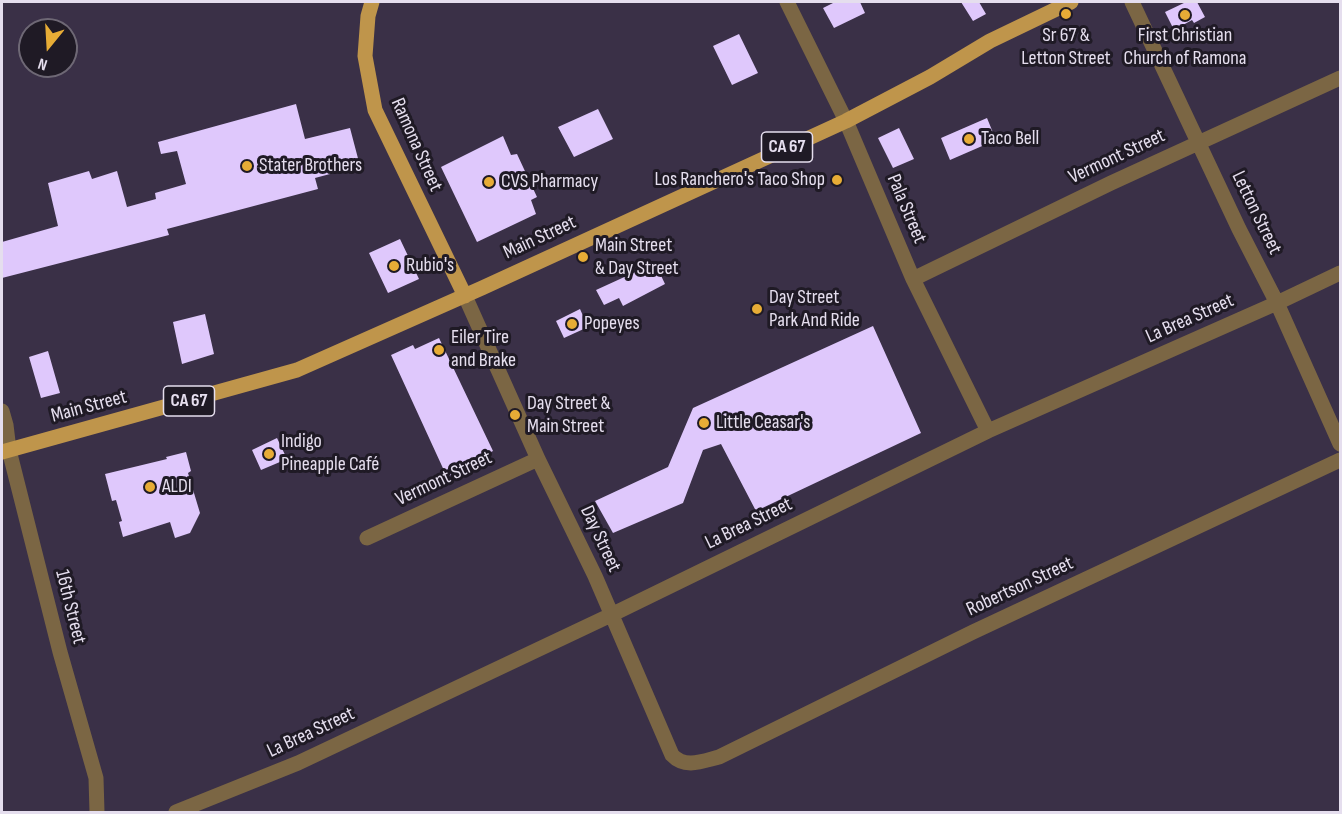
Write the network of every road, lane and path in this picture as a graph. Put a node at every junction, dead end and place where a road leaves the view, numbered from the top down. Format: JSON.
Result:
{"nodes":[{"id":1,"x":372,"y":2,"type":"edge"},
{"id":2,"x":787,"y":2,"type":"edge"},
{"id":3,"x":1071,"y":2,"type":"edge"},
{"id":4,"x":1132,"y":2,"type":"edge"},
{"id":5,"x":1341,"y":78,"type":"edge"},
{"id":6,"x":846,"y":120,"type":"junction"},
{"id":7,"x":1198,"y":142,"type":"junction"},
{"id":8,"x":1341,"y":273,"type":"edge"},
{"id":9,"x":913,"y":279,"type":"junction"},
{"id":10,"x":465,"y":296,"type":"junction"},
{"id":11,"x":1277,"y":303,"type":"junction"},
{"id":12,"x":2,"y":411,"type":"edge"},
{"id":13,"x":988,"y":431,"type":"junction"},
{"id":14,"x":1341,"y":444,"type":"edge"},
{"id":15,"x":5,"y":451,"type":"edge"},
{"id":16,"x":538,"y":459,"type":"junction"},
{"id":17,"x":1341,"y":460,"type":"edge"},
{"id":18,"x":367,"y":538,"type":"dead end"},
{"id":19,"x":611,"y":615,"type":"junction"},
{"id":20,"x":719,"y":757,"type":"joint"},
{"id":21,"x":98,"y":813,"type":"edge"},
{"id":22,"x":176,"y":813,"type":"edge"}],
"edges":[{"from":1,"to":10,"type":"main road","name":"Ramona Street"},
{"from":2,"to":6,"type":"street","name":"Pala Street"},
{"from":3,"to":6,"type":"main road","name":"Main Street","number":"CA 67"},
{"from":4,"to":7,"type":"street","name":"Letton Street"},
{"from":5,"to":7,"type":"street","name":"Vermont Street"},
{"from":6,"to":9,"type":"street","name":"Pala Street"},
{"from":6,"to":10,"type":"main road","name":"Main Street","number":"CA 67"},
{"from":7,"to":9,"type":"street","name":"Vermont Street"},
{"from":7,"to":11,"type":"street","name":"Letton Street"},
{"from":8,"to":11,"type":"street","name":"La Brea Street"},
{"from":9,"to":13,"type":"street","name":"Pala Street"},
{"from":10,"to":15,"type":"main road","name":"Main Street","number":"CA 67"},
{"from":10,"to":16,"type":"street","name":"Day Street"},
{"from":11,"to":13,"type":"street","name":"La Brea Street"},
{"from":11,"to":14,"type":"street","name":"Letton Street"},
{"from":12,"to":15,"type":"street","name":"16th Street"},
{"from":13,"to":19,"type":"street","name":"La Brea Street"},
{"from":15,"to":21,"type":"street","name":"16th Street"},
{"from":16,"to":18,"type":"street","name":"Vermont Street"},
{"from":16,"to":19,"type":"street","name":"Day Street"},
{"from":17,"to":20,"type":"street","name":"Robertson Street"},
{"from":19,"to":20,"type":"street","name":"Day Street"},
{"from":19,"to":22,"type":"street","name":"La Brea Street"}]}
